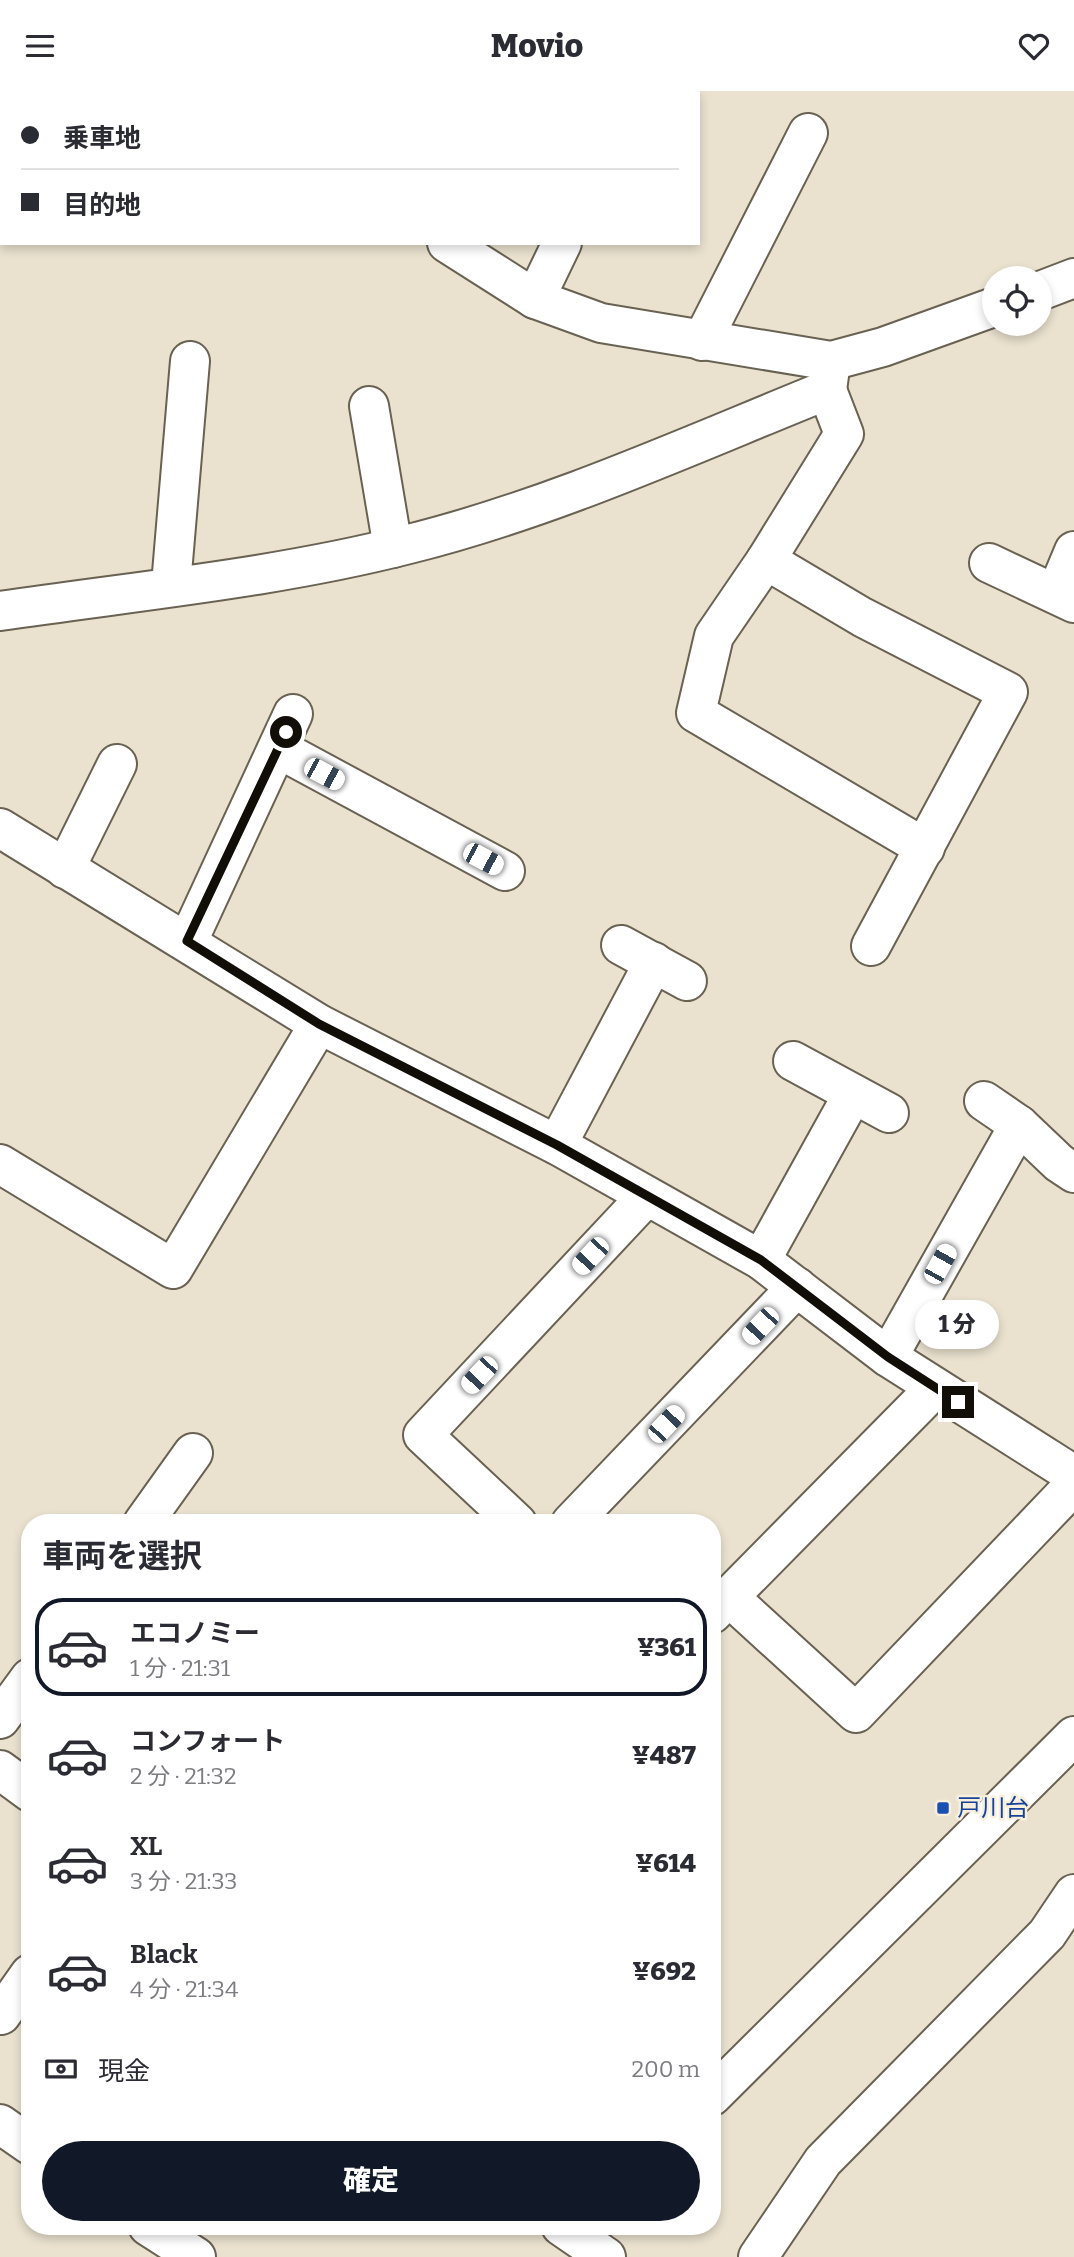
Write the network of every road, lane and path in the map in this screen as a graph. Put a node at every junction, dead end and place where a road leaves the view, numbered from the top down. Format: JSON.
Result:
{"nodes":[{"id":1,"x":808,"y":133,"type":"dead end"},
{"id":2,"x":450,"y":245,"type":"edge"},
{"id":3,"x":561,"y":245,"type":"edge"},
{"id":4,"x":1074,"y":278,"type":"edge"},
{"id":5,"x":1052,"y":286,"type":"edge"},
{"id":6,"x":535,"y":299,"type":"junction"},
{"id":7,"x":982,"y":311,"type":"edge"},
{"id":8,"x":702,"y":341,"type":"junction"},
{"id":9,"x":190,"y":361,"type":"dead end"},
{"id":10,"x":829,"y":376,"type":"junction"},
{"id":11,"x":369,"y":406,"type":"dead end"},
{"id":12,"x":393,"y":548,"type":"junction"},
{"id":13,"x":1074,"y":551,"type":"edge"},
{"id":14,"x":766,"y":560,"type":"junction"},
{"id":15,"x":989,"y":563,"type":"dead end"},
{"id":16,"x":171,"y":585,"type":"junction"},
{"id":17,"x":1065,"y":598,"type":"edge"},
{"id":18,"x":0,"y":611,"type":"edge"},
{"id":19,"x":293,"y":714,"type":"dead end"},
{"id":20,"x":279,"y":750,"type":"junction"},
{"id":21,"x":117,"y":764,"type":"dead end"},
{"id":22,"x":0,"y":828,"type":"edge"},
{"id":23,"x":925,"y":848,"type":"junction"},
{"id":24,"x":65,"y":869,"type":"junction"},
{"id":25,"x":505,"y":871,"type":"dead end"},
{"id":26,"x":187,"y":941,"type":"junction"},
{"id":27,"x":870,"y":946,"type":"dead end"},
{"id":28,"x":687,"y":981,"type":"dead end"},
{"id":29,"x":319,"y":1024,"type":"junction"},
{"id":30,"x":793,"y":1061,"type":"dead end"},
{"id":31,"x":853,"y":1094,"type":"junction"},
{"id":32,"x":984,"y":1101,"type":"dead end"},
{"id":33,"x":890,"y":1113,"type":"dead end"},
{"id":34,"x":1019,"y":1125,"type":"junction"},
{"id":35,"x":557,"y":1145,"type":"junction"},
{"id":36,"x":0,"y":1164,"type":"edge"},
{"id":37,"x":1074,"y":1173,"type":"edge"},
{"id":38,"x":646,"y":1196,"type":"junction"},
{"id":39,"x":761,"y":1260,"type":"junction"},
{"id":40,"x":797,"y":1287,"type":"junction"},
{"id":41,"x":888,"y":1357,"type":"junction"},
{"id":42,"x":935,"y":1388,"type":"junction"},
{"id":43,"x":193,"y":1453,"type":"dead end"},
{"id":44,"x":1074,"y":1475,"type":"edge"},
{"id":45,"x":1074,"y":1485,"type":"edge"},
{"id":46,"x":149,"y":1514,"type":"edge"},
{"id":47,"x":507,"y":1514,"type":"edge"},
{"id":48,"x":581,"y":1514,"type":"edge"},
{"id":49,"x":721,"y":1605,"type":"edge"},
{"id":50,"x":21,"y":1690,"type":"edge"},
{"id":51,"x":0,"y":1719,"type":"edge"},
{"id":52,"x":1074,"y":1737,"type":"edge"},
{"id":53,"x":0,"y":1770,"type":"edge"},
{"id":54,"x":21,"y":1785,"type":"edge"},
{"id":55,"x":1074,"y":1894,"type":"edge"},
{"id":56,"x":21,"y":1987,"type":"edge"},
{"id":57,"x":1,"y":2015,"type":"edge"},
{"id":58,"x":721,"y":2087,"type":"edge"},
{"id":59,"x":0,"y":2125,"type":"edge"},
{"id":60,"x":21,"y":2139,"type":"edge"},
{"id":61,"x":567,"y":2236,"type":"edge"},
{"id":62,"x":154,"y":2240,"type":"edge"},
{"id":63,"x":196,"y":2257,"type":"edge"},
{"id":64,"x":606,"y":2257,"type":"edge"},
{"id":65,"x":758,"y":2257,"type":"edge"}],
"edges":[{"from":1,"to":8,"type":"street"},
{"from":2,"to":6,"type":"street"},
{"from":3,"to":6,"type":"street"},
{"from":4,"to":5,"type":"street"},
{"from":6,"to":8,"type":"street"},
{"from":7,"to":10,"type":"street"},
{"from":8,"to":10,"type":"street"},
{"from":9,"to":16,"type":"street"},
{"from":10,"to":12,"type":"street"},
{"from":10,"to":14,"type":"street"},
{"from":11,"to":12,"type":"street"},
{"from":12,"to":16,"type":"street"},
{"from":13,"to":17,"type":"street"},
{"from":14,"to":23,"type":"street"},
{"from":14,"to":23,"type":"street"},
{"from":15,"to":17,"type":"street"},
{"from":16,"to":18,"type":"street"},
{"from":19,"to":20,"type":"street"},
{"from":20,"to":25,"type":"street"},
{"from":20,"to":26,"type":"street"},
{"from":21,"to":24,"type":"street"},
{"from":22,"to":24,"type":"street"},
{"from":23,"to":27,"type":"street"},
{"from":24,"to":26,"type":"street"},
{"from":26,"to":29,"type":"street"},
{"from":28,"to":35,"type":"street"},
{"from":29,"to":35,"type":"street"},
{"from":29,"to":36,"type":"street"},
{"from":30,"to":31,"type":"street"},
{"from":31,"to":33,"type":"street"},
{"from":31,"to":39,"type":"street"},
{"from":32,"to":34,"type":"street"},
{"from":34,"to":37,"type":"street"},
{"from":34,"to":41,"type":"street"},
{"from":35,"to":38,"type":"street"},
{"from":38,"to":39,"type":"street"},
{"from":38,"to":47,"type":"street"},
{"from":39,"to":40,"type":"street"},
{"from":40,"to":41,"type":"street"},
{"from":40,"to":48,"type":"street"},
{"from":41,"to":42,"type":"street"},
{"from":42,"to":44,"type":"street"},
{"from":42,"to":49,"type":"street"},
{"from":43,"to":46,"type":"street"},
{"from":45,"to":49,"type":"street"},
{"from":50,"to":51,"type":"street"},
{"from":52,"to":58,"type":"street"},
{"from":53,"to":54,"type":"street"},
{"from":55,"to":65,"type":"street"},
{"from":56,"to":57,"type":"street"},
{"from":59,"to":60,"type":"street"},
{"from":61,"to":64,"type":"street"},
{"from":62,"to":63,"type":"street"}]}
